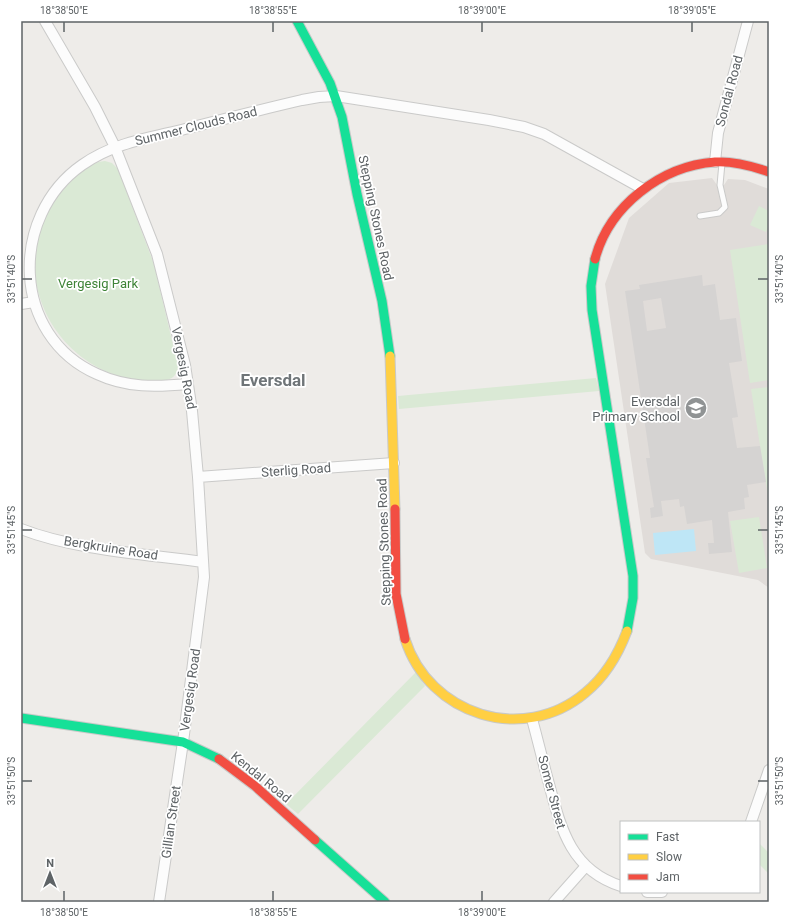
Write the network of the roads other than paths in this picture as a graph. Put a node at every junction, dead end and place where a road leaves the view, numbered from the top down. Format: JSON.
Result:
{"nodes":[{"id":1,"x":45,"y":21,"type":"edge"},
{"id":2,"x":296,"y":21,"type":"edge"},
{"id":3,"x":748,"y":21,"type":"edge"},
{"id":4,"x":336,"y":96,"type":"junction"},
{"id":5,"x":115,"y":147,"type":"junction"},
{"id":6,"x":718,"y":162,"type":"junction"},
{"id":7,"x":769,"y":172,"type":"edge"},
{"id":8,"x":643,"y":189,"type":"junction"},
{"id":9,"x":700,"y":216,"type":"dead end"},
{"id":10,"x":34,"y":302,"type":"junction"},
{"id":11,"x":21,"y":304,"type":"edge"},
{"id":12,"x":188,"y":384,"type":"junction"},
{"id":13,"x":394,"y":463,"type":"junction"},
{"id":14,"x":198,"y":477,"type":"junction"},
{"id":15,"x":21,"y":529,"type":"edge"},
{"id":16,"x":203,"y":562,"type":"junction"},
{"id":17,"x":21,"y":718,"type":"edge"},
{"id":18,"x":532,"y":719,"type":"junction"},
{"id":19,"x":183,"y":742,"type":"junction"},
{"id":20,"x":769,"y":770,"type":"edge"},
{"id":21,"x":750,"y":821,"type":"edge"},
{"id":22,"x":586,"y":866,"type":"junction"},
{"id":23,"x":620,"y":886,"type":"edge"},
{"id":24,"x":159,"y":902,"type":"edge"},
{"id":25,"x":385,"y":902,"type":"edge"},
{"id":26,"x":554,"y":902,"type":"edge"}],
"edges":[{"from":1,"to":5,"type":"street","name":"Vergesig Road"},
{"from":2,"to":4,"type":"street","name":"Stepping Stones Road"},
{"from":3,"to":6,"type":"street","name":"Sondal Road"},
{"from":4,"to":5,"type":"street","name":"Summer Clouds Road"},
{"from":4,"to":8,"type":"street","name":"Summer Clouds Road"},
{"from":4,"to":13,"type":"street","name":"Stepping Stones Road"},
{"from":5,"to":10,"type":"street","name":"Summer Clouds Road"},
{"from":5,"to":12,"type":"street","name":"Vergesig Road"},
{"from":6,"to":7,"type":"street","name":"Stepping Stones Road"},
{"from":6,"to":8,"type":"street","name":"Stepping Stones Road"},
{"from":6,"to":9,"type":"lane"},
{"from":8,"to":18,"type":"street","name":"Stepping Stones Road"},
{"from":10,"to":11,"type":"street"},
{"from":10,"to":12,"type":"street","name":"Summer Clouds Road"},
{"from":12,"to":14,"type":"street","name":"Vergesig Road"},
{"from":13,"to":14,"type":"street","name":"Sterlig Road"},
{"from":13,"to":18,"type":"street","name":"Stepping Stones Road"},
{"from":14,"to":16,"type":"street","name":"Vergesig Road"},
{"from":15,"to":16,"type":"street","name":"Bergkruine Road"},
{"from":16,"to":19,"type":"street","name":"Vergesig Road"},
{"from":17,"to":19,"type":"street","name":"Kendal Road"},
{"from":18,"to":22,"type":"street","name":"Somer Street"},
{"from":19,"to":24,"type":"street","name":"Gillian Street"},
{"from":19,"to":25,"type":"street","name":"Kendal Road"},
{"from":20,"to":21,"type":"street"},
{"from":22,"to":23,"type":"street","name":"Somer Street"},
{"from":22,"to":26,"type":"street"}]}
